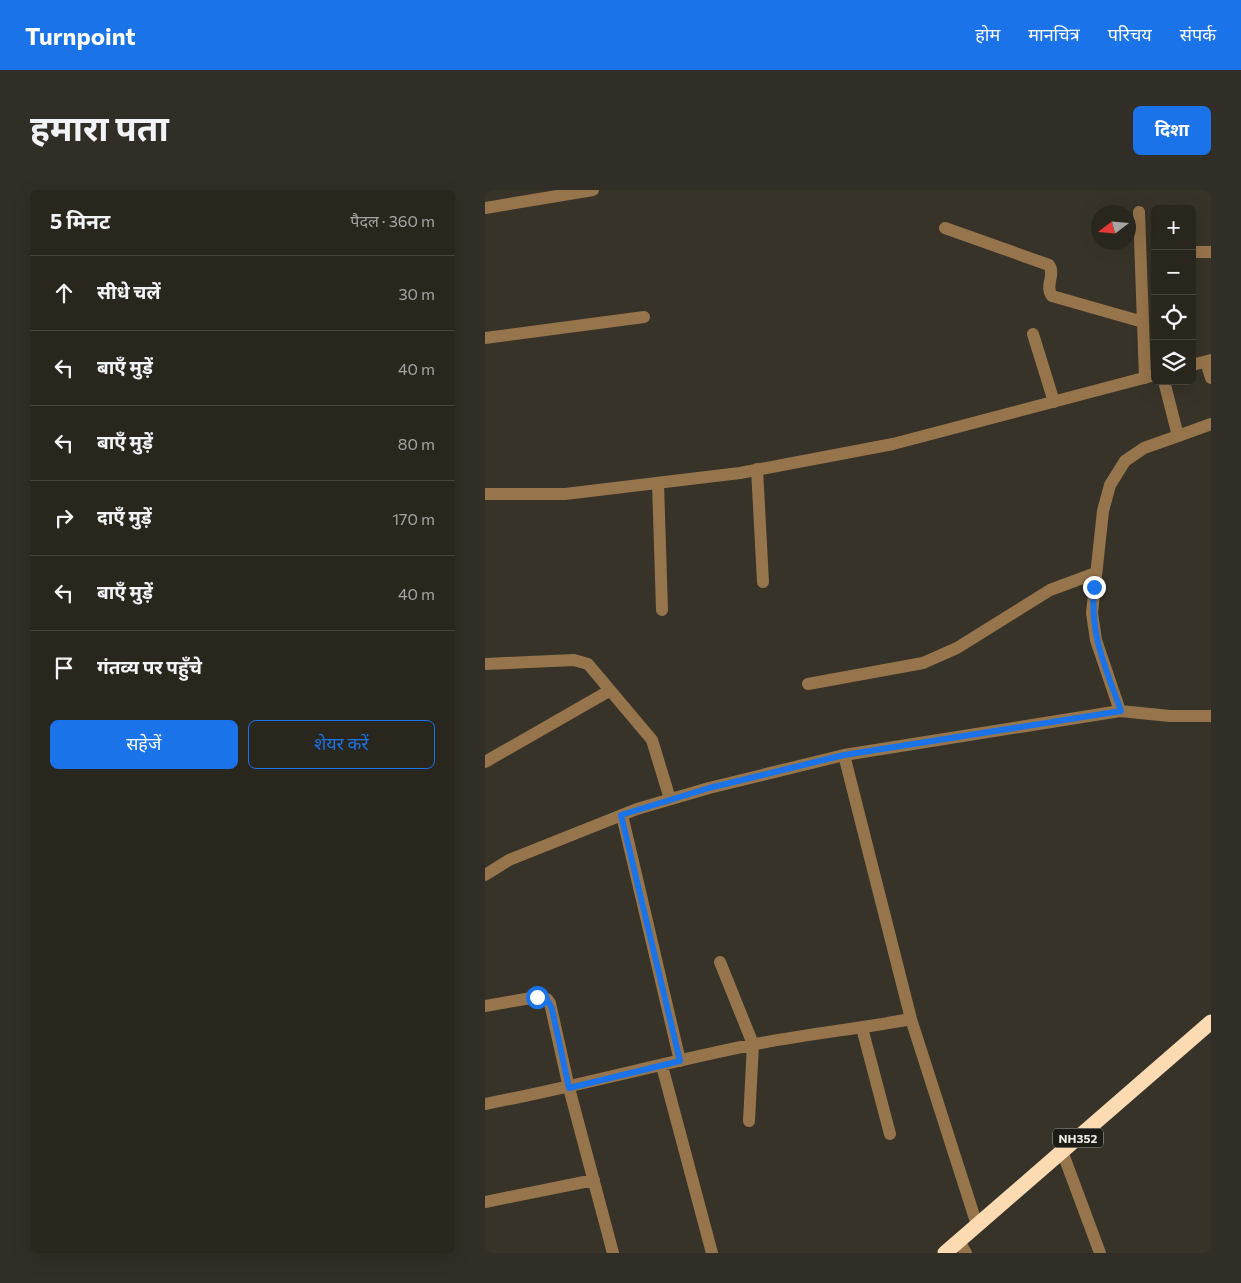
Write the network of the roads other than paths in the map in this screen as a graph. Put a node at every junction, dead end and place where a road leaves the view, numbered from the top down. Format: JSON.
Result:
{"nodes":[{"id":1,"x":593,"y":190,"type":"edge"},
{"id":2,"x":485,"y":208,"type":"edge"},
{"id":3,"x":1139,"y":212,"type":"dead end"},
{"id":4,"x":945,"y":228,"type":"dead end"},
{"id":5,"x":1196,"y":252,"type":"edge"},
{"id":6,"x":1211,"y":252,"type":"edge"},
{"id":7,"x":644,"y":317,"type":"dead end"},
{"id":8,"x":1143,"y":322,"type":"junction"},
{"id":9,"x":1033,"y":334,"type":"dead end"},
{"id":10,"x":485,"y":338,"type":"edge"},
{"id":11,"x":1209,"y":361,"type":"edge"},
{"id":12,"x":1196,"y":364,"type":"edge"},
{"id":13,"x":1150,"y":377,"type":"edge"},
{"id":14,"x":1211,"y":378,"type":"edge"},
{"id":15,"x":1165,"y":385,"type":"edge"},
{"id":16,"x":1054,"y":402,"type":"junction"},
{"id":17,"x":1211,"y":424,"type":"edge"},
{"id":18,"x":1178,"y":436,"type":"junction"},
{"id":19,"x":757,"y":469,"type":"junction"},
{"id":20,"x":657,"y":483,"type":"junction"},
{"id":21,"x":485,"y":494,"type":"edge"},
{"id":22,"x":1096,"y":573,"type":"junction"},
{"id":23,"x":763,"y":582,"type":"dead end"},
{"id":24,"x":662,"y":610,"type":"dead end"},
{"id":25,"x":485,"y":664,"type":"edge"},
{"id":26,"x":808,"y":684,"type":"dead end"},
{"id":27,"x":609,"y":691,"type":"junction"},
{"id":28,"x":1121,"y":711,"type":"junction"},
{"id":29,"x":1211,"y":716,"type":"edge"},
{"id":30,"x":844,"y":755,"type":"junction"},
{"id":31,"x":485,"y":762,"type":"edge"},
{"id":32,"x":670,"y":799,"type":"junction"},
{"id":33,"x":621,"y":815,"type":"junction"},
{"id":34,"x":485,"y":875,"type":"edge"},
{"id":35,"x":720,"y":962,"type":"dead end"},
{"id":36,"x":485,"y":1006,"type":"edge"},
{"id":37,"x":911,"y":1019,"type":"junction"},
{"id":38,"x":1211,"y":1022,"type":"edge"},
{"id":39,"x":862,"y":1028,"type":"junction"},
{"id":40,"x":753,"y":1044,"type":"junction"},
{"id":41,"x":680,"y":1061,"type":"junction"},
{"id":42,"x":662,"y":1066,"type":"junction"},
{"id":43,"x":569,"y":1088,"type":"junction"},
{"id":44,"x":485,"y":1104,"type":"edge"},
{"id":45,"x":749,"y":1121,"type":"dead end"},
{"id":46,"x":890,"y":1134,"type":"dead end"},
{"id":47,"x":1062,"y":1152,"type":"junction"},
{"id":48,"x":594,"y":1180,"type":"junction"},
{"id":49,"x":485,"y":1202,"type":"edge"},
{"id":50,"x":977,"y":1225,"type":"junction"},
{"id":51,"x":963,"y":1247,"type":"edge"},
{"id":52,"x":613,"y":1253,"type":"edge"},
{"id":53,"x":712,"y":1253,"type":"edge"},
{"id":54,"x":945,"y":1253,"type":"edge"},
{"id":55,"x":1100,"y":1253,"type":"edge"}],
"edges":[{"from":1,"to":2,"type":"street"},
{"from":3,"to":8,"type":"street"},
{"from":4,"to":8,"type":"street"},
{"from":5,"to":6,"type":"street"},
{"from":7,"to":10,"type":"street"},
{"from":8,"to":13,"type":"street"},
{"from":9,"to":16,"type":"street"},
{"from":11,"to":12,"type":"street"},
{"from":11,"to":14,"type":"street"},
{"from":13,"to":16,"type":"street"},
{"from":15,"to":18,"type":"street"},
{"from":16,"to":19,"type":"street"},
{"from":17,"to":18,"type":"street"},
{"from":18,"to":22,"type":"street"},
{"from":19,"to":20,"type":"street"},
{"from":19,"to":23,"type":"street"},
{"from":20,"to":21,"type":"street"},
{"from":20,"to":24,"type":"street"},
{"from":22,"to":26,"type":"street"},
{"from":22,"to":28,"type":"street"},
{"from":25,"to":27,"type":"street"},
{"from":27,"to":31,"type":"street"},
{"from":27,"to":32,"type":"street"},
{"from":28,"to":29,"type":"street"},
{"from":28,"to":30,"type":"street"},
{"from":30,"to":32,"type":"street"},
{"from":30,"to":37,"type":"street"},
{"from":32,"to":33,"type":"street"},
{"from":33,"to":34,"type":"street"},
{"from":33,"to":41,"type":"street"},
{"from":35,"to":40,"type":"street"},
{"from":36,"to":43,"type":"street"},
{"from":37,"to":39,"type":"street"},
{"from":37,"to":50,"type":"street"},
{"from":38,"to":47,"type":"highway","number":"NH352"},
{"from":39,"to":40,"type":"street"},
{"from":39,"to":46,"type":"street"},
{"from":40,"to":41,"type":"street"},
{"from":40,"to":45,"type":"street"},
{"from":41,"to":42,"type":"street"},
{"from":42,"to":43,"type":"street"},
{"from":42,"to":53,"type":"street"},
{"from":43,"to":44,"type":"street"},
{"from":43,"to":48,"type":"street"},
{"from":47,"to":50,"type":"highway","number":"NH352"},
{"from":47,"to":55,"type":"street"},
{"from":48,"to":49,"type":"street"},
{"from":48,"to":52,"type":"street"},
{"from":50,"to":51,"type":"highway","number":"NH352"},
{"from":51,"to":54,"type":"highway","number":"NH352"}]}
